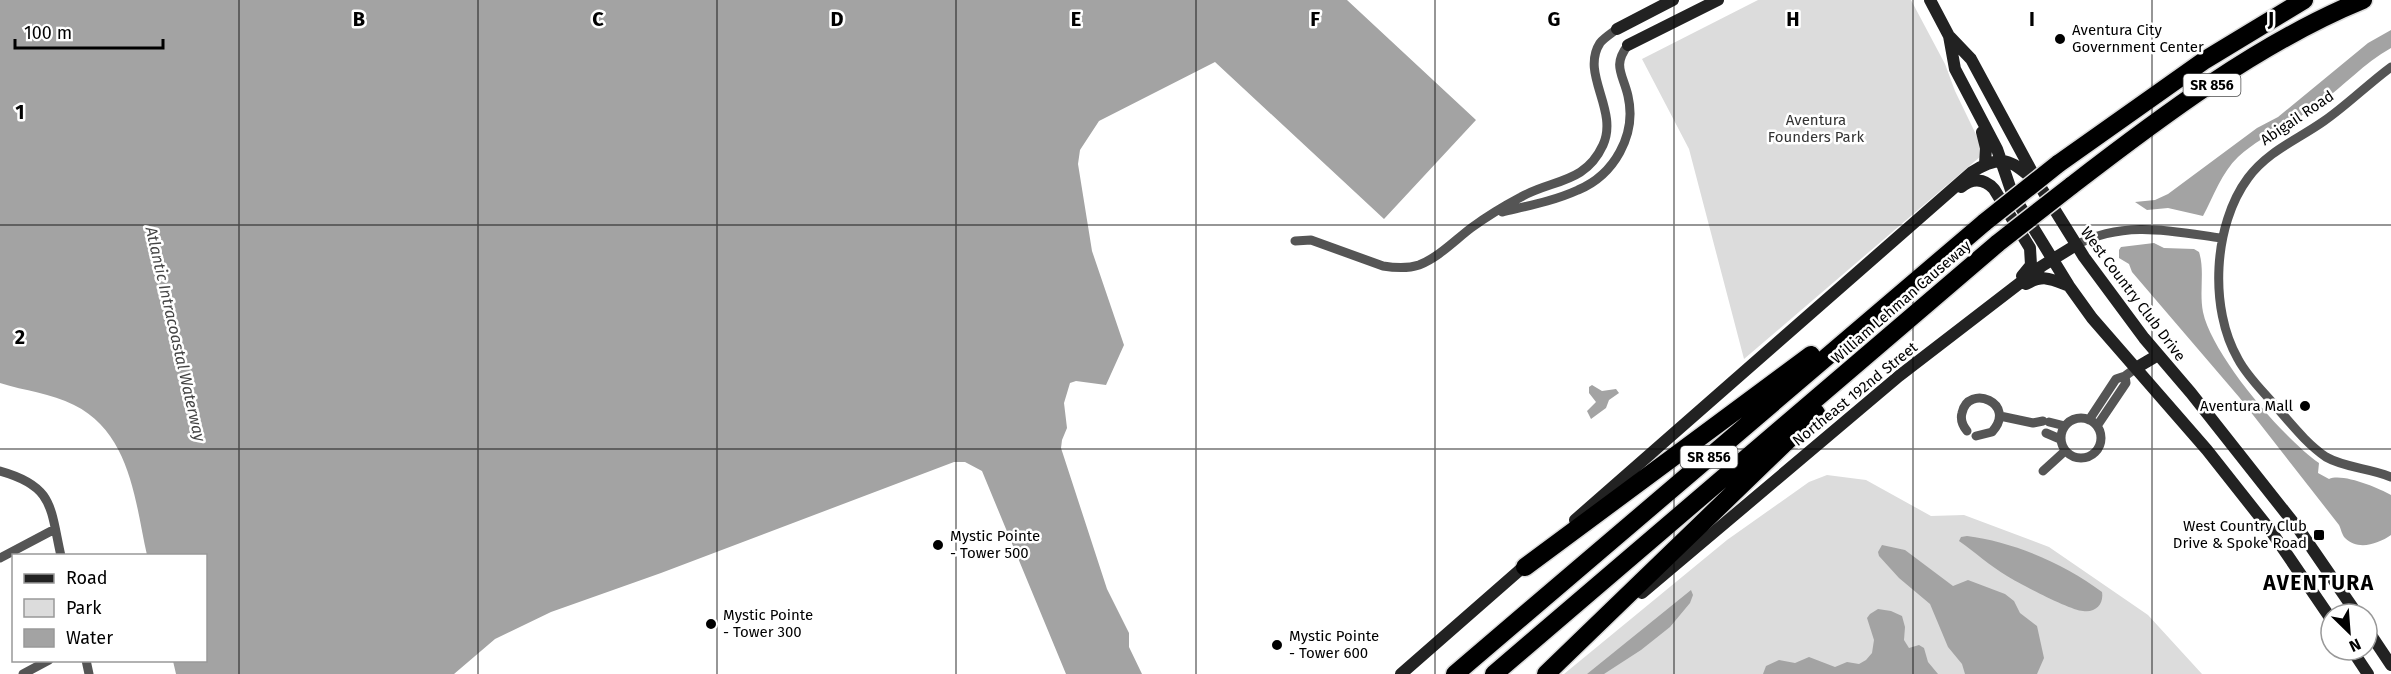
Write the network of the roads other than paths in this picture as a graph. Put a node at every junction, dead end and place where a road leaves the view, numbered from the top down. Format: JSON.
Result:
{"nodes":[{"id":1,"x":1673,"y":0,"type":"edge"},
{"id":2,"x":1718,"y":0,"type":"edge"},
{"id":3,"x":1930,"y":0,"type":"edge"},
{"id":4,"x":2304,"y":0,"type":"edge"},
{"id":5,"x":2363,"y":0,"type":"edge"},
{"id":6,"x":1617,"y":28,"type":"joint"},
{"id":7,"x":1949,"y":36,"type":"junction"},
{"id":8,"x":1628,"y":45,"type":"joint"},
{"id":9,"x":2391,"y":67,"type":"edge"},
{"id":10,"x":1974,"y":105,"type":"junction"},
{"id":11,"x":2001,"y":160,"type":"junction"},
{"id":12,"x":1985,"y":164,"type":"junction"},
{"id":13,"x":2038,"y":183,"type":"junction"},
{"id":14,"x":1494,"y":213,"type":"junction"},
{"id":15,"x":1925,"y":215,"type":"junction"},
{"id":16,"x":2222,"y":238,"type":"junction"},
{"id":17,"x":1963,"y":240,"type":"junction"},
{"id":18,"x":1295,"y":241,"type":"dead end"},
{"id":19,"x":2076,"y":245,"type":"junction"},
{"id":20,"x":2052,"y":259,"type":"junction"},
{"id":21,"x":2069,"y":286,"type":"junction"},
{"id":22,"x":2004,"y":296,"type":"junction"},
{"id":23,"x":1873,"y":350,"type":"junction"},
{"id":24,"x":2158,"y":355,"type":"junction"},
{"id":25,"x":2136,"y":368,"type":"junction"},
{"id":26,"x":2000,"y":416,"type":"junction"},
{"id":27,"x":2041,"y":422,"type":"junction"},
{"id":28,"x":2093,"y":423,"type":"junction"},
{"id":29,"x":2065,"y":426,"type":"junction"},
{"id":30,"x":1967,"y":431,"type":"dead end"},
{"id":31,"x":1976,"y":436,"type":"dead end"},
{"id":32,"x":2060,"y":439,"type":"junction"},
{"id":33,"x":2065,"y":451,"type":"junction"},
{"id":34,"x":0,"y":471,"type":"edge"},
{"id":35,"x":2043,"y":471,"type":"dead end"},
{"id":36,"x":2256,"y":474,"type":"junction"},
{"id":37,"x":2391,"y":477,"type":"edge"},
{"id":38,"x":2238,"y":489,"type":"junction"},
{"id":39,"x":55,"y":529,"type":"junction"},
{"id":40,"x":61,"y":554,"type":"edge"},
{"id":41,"x":0,"y":558,"type":"edge"},
{"id":42,"x":1525,"y":567,"type":"junction"},
{"id":43,"x":2319,"y":602,"type":"edge"},
{"id":44,"x":2349,"y":602,"type":"edge"},
{"id":45,"x":2379,"y":647,"type":"edge"},
{"id":46,"x":45,"y":662,"type":"edge"},
{"id":47,"x":2391,"y":665,"type":"edge"},
{"id":48,"x":23,"y":674,"type":"edge"},
{"id":49,"x":1401,"y":674,"type":"edge"},
{"id":50,"x":1455,"y":674,"type":"edge"},
{"id":51,"x":1494,"y":674,"type":"edge"},
{"id":52,"x":1547,"y":674,"type":"edge"}],
"edges":[{"from":1,"to":6,"type":"street"},
{"from":2,"to":8,"type":"street"},
{"from":3,"to":7,"type":"street","name":"West Country Club Drive"},
{"from":4,"to":17,"type":"highway","name":"William Lehman Causeway","number":"SR 856","bridge":true},
{"from":5,"to":23,"type":"highway","name":"William Lehman Causeway","number":"SR 856","bridge":true},
{"from":6,"to":14,"type":"street"},
{"from":7,"to":10,"type":"street","name":"West Country Club Drive"},
{"from":7,"to":13,"type":"street","name":"West Country Club Drive"},
{"from":8,"to":14,"type":"street"},
{"from":9,"to":16,"type":"street","name":"Abigail Road"},
{"from":10,"to":11,"type":"street","name":"West Country Club Drive"},
{"from":10,"to":12,"type":"street"},
{"from":11,"to":12,"type":"street"},
{"from":11,"to":13,"type":"street"},
{"from":11,"to":20,"type":"street","name":"West Country Club Drive"},
{"from":12,"to":15,"type":"street"},
{"from":13,"to":19,"type":"street","name":"West Country Club Drive"},
{"from":14,"to":18,"type":"street"},
{"from":15,"to":22,"type":"street"},
{"from":15,"to":42,"type":"street"},
{"from":16,"to":19,"type":"street","name":"Northeast 192nd Street"},
{"from":16,"to":37,"type":"street","name":"Abigail Road"},
{"from":17,"to":42,"type":"highway"},
{"from":17,"to":50,"type":"highway","name":"William Lehman Causeway","number":"SR 856"},
{"from":19,"to":20,"type":"street","name":"Northeast 192nd Street"},
{"from":19,"to":24,"type":"street","name":"West Country Club Drive"},
{"from":20,"to":21,"type":"street","name":"West Country Club Drive"},
{"from":20,"to":22,"type":"street","name":"Northeast 192nd Street"},
{"from":21,"to":22,"type":"street"},
{"from":21,"to":25,"type":"street","name":"West Country Club Drive"},
{"from":22,"to":52,"type":"street","name":"Northeast 192nd Street"},
{"from":23,"to":51,"type":"highway","name":"William Lehman Causeway","number":"SR 856"},
{"from":23,"to":52,"type":"highway"},
{"from":24,"to":25,"type":"street"},
{"from":24,"to":36,"type":"street","name":"West Country Club Drive"},
{"from":25,"to":28,"type":"street"},
{"from":25,"to":38,"type":"street","name":"West Country Club Drive"},
{"from":26,"to":27,"type":"street"},
{"from":26,"to":30,"type":"street"},
{"from":26,"to":31,"type":"street"},
{"from":27,"to":29,"type":"street"},
{"from":27,"to":32,"type":"street"},
{"from":28,"to":29,"type":"street"},
{"from":28,"to":33,"type":"street"},
{"from":29,"to":32,"type":"street"},
{"from":32,"to":33,"type":"street"},
{"from":33,"to":35,"type":"street"},
{"from":34,"to":39,"type":"street"},
{"from":36,"to":38,"type":"street"},
{"from":36,"to":44,"type":"street","name":"West Country Club Drive"},
{"from":38,"to":43,"type":"street","name":"West Country Club Drive"},
{"from":39,"to":40,"type":"street"},
{"from":39,"to":41,"type":"street"},
{"from":42,"to":49,"type":"street"},
{"from":45,"to":47,"type":"street"},
{"from":46,"to":48,"type":"street"}]}
